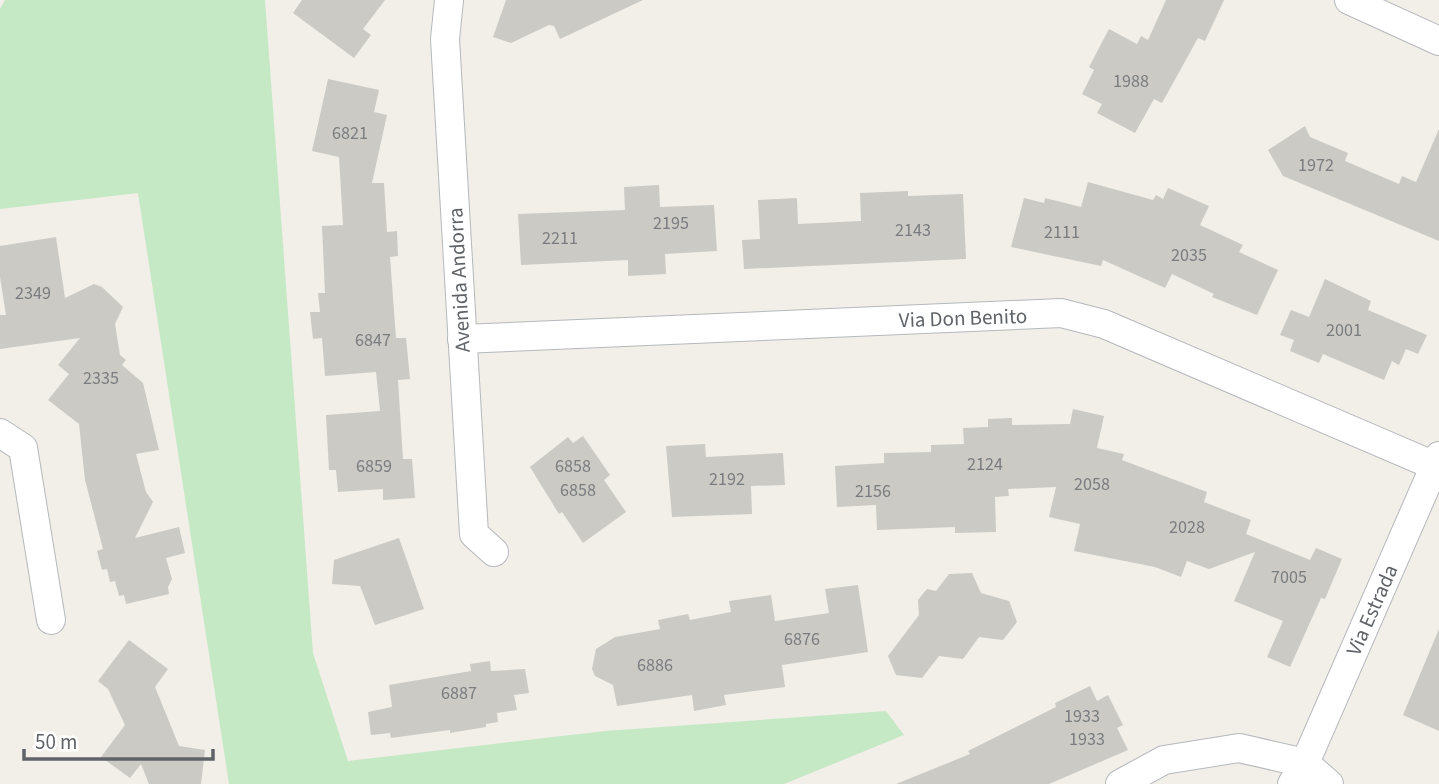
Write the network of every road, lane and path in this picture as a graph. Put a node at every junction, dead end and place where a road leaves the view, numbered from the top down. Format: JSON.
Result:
{"nodes":[{"id":1,"x":449,"y":0,"type":"edge"},
{"id":2,"x":1349,"y":0,"type":"edge"},
{"id":3,"x":1439,"y":41,"type":"edge"},
{"id":4,"x":462,"y":339,"type":"junction"},
{"id":5,"x":0,"y":433,"type":"edge"},
{"id":6,"x":1437,"y":461,"type":"edge"},
{"id":7,"x":494,"y":552,"type":"dead end"},
{"id":8,"x":51,"y":620,"type":"dead end"},
{"id":9,"x":1299,"y":774,"type":"edge"},
{"id":10,"x":1120,"y":784,"type":"edge"},
{"id":11,"x":1329,"y":784,"type":"edge"}],
"edges":[{"from":1,"to":4,"type":"street","name":"Avenida Andorra"},
{"from":2,"to":3,"type":"street"},
{"from":4,"to":6,"type":"street","name":"Via Don Benito"},
{"from":4,"to":7,"type":"street","name":"Avenida Andorra"},
{"from":5,"to":8,"type":"street"},
{"from":6,"to":9,"type":"street","name":"Via Estrada"},
{"from":9,"to":10,"type":"street"},
{"from":9,"to":11,"type":"street"}]}
